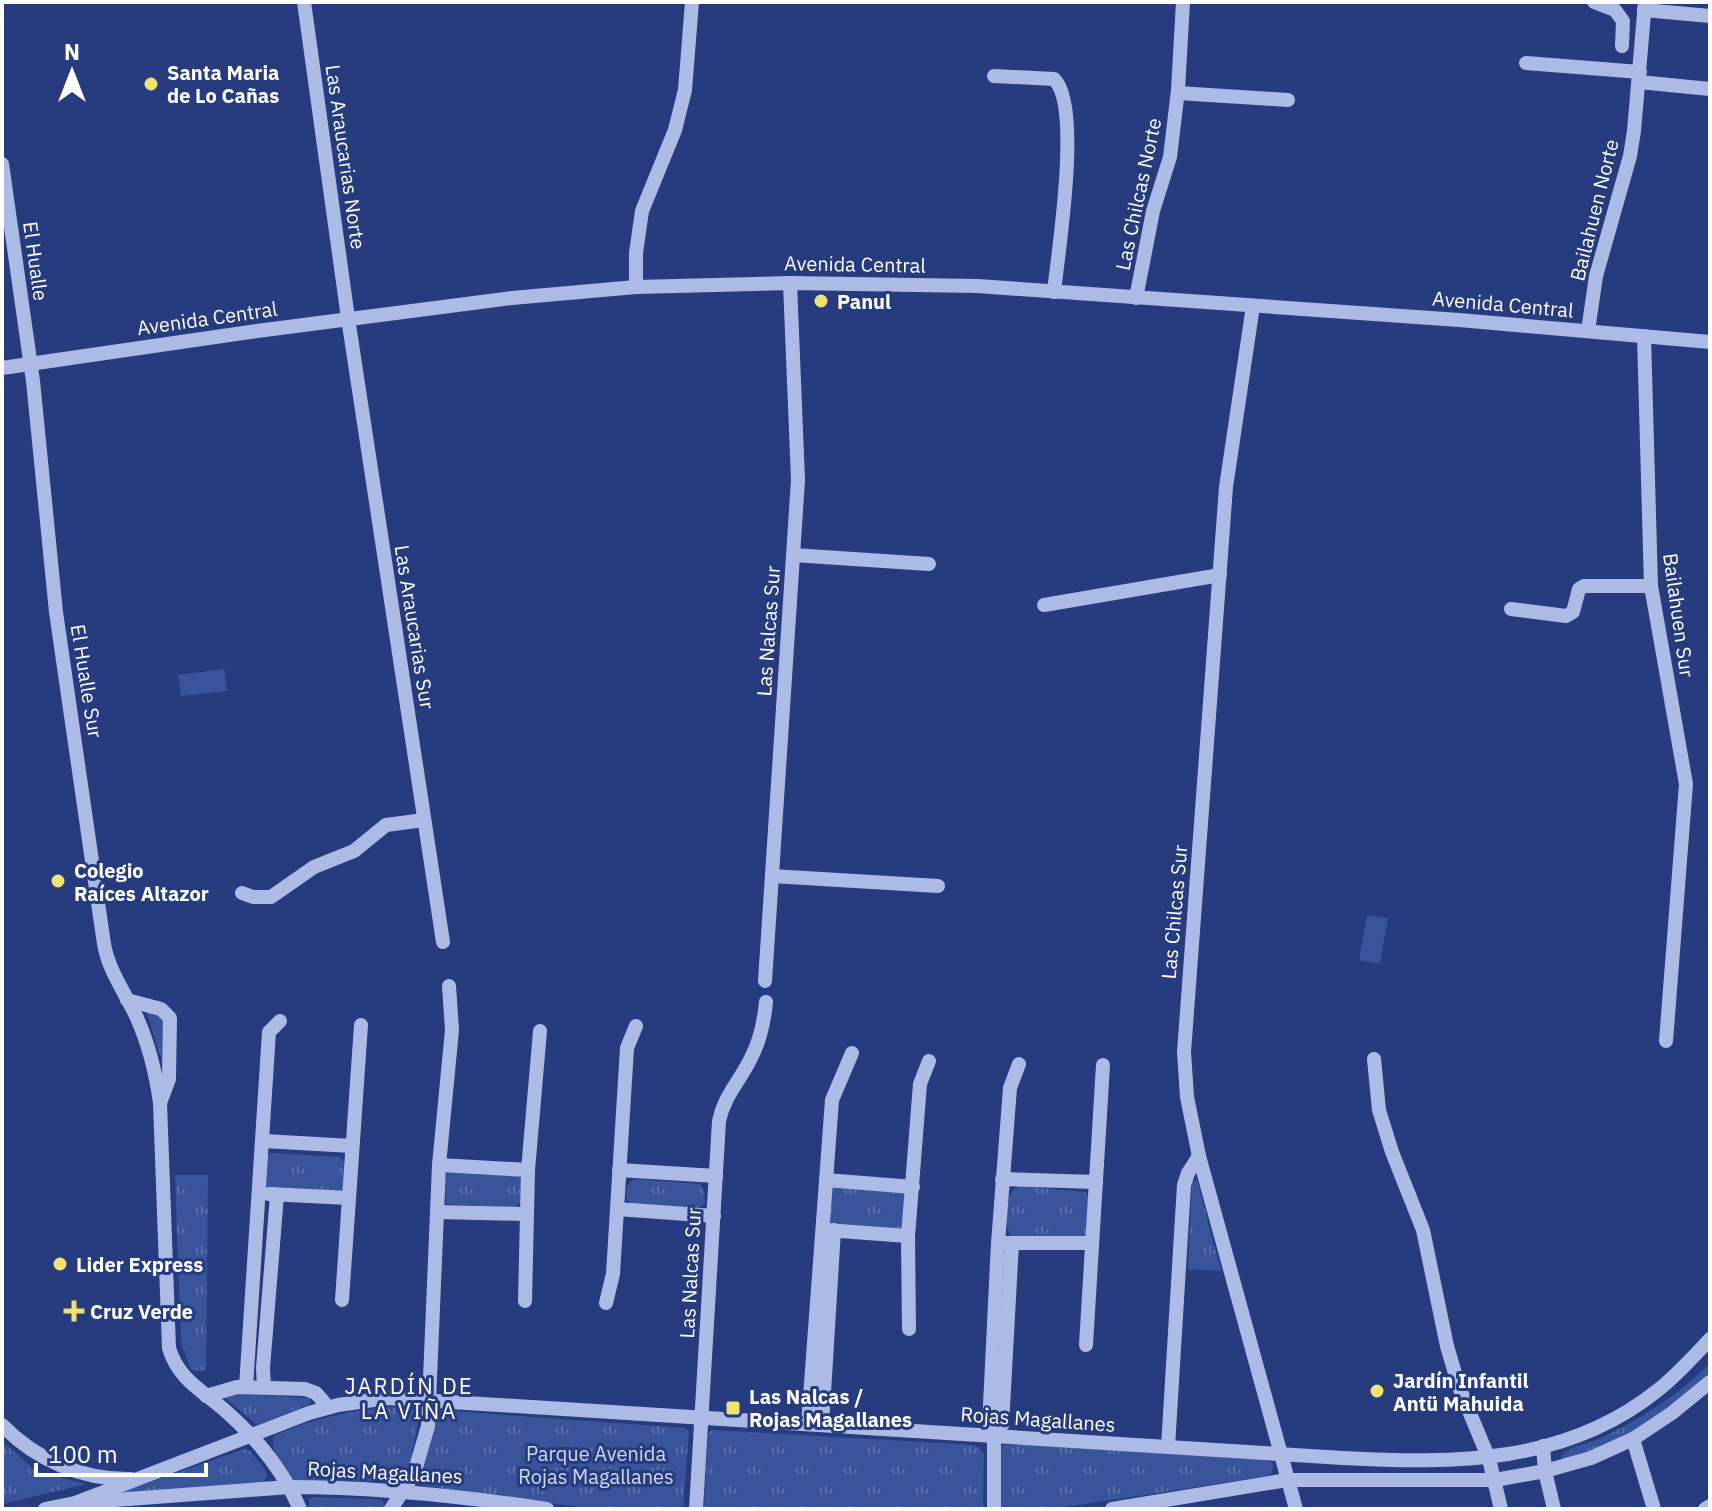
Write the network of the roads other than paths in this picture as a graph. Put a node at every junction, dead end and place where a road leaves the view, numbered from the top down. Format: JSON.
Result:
{"nodes":[{"id":1,"x":304,"y":2,"type":"edge"},
{"id":2,"x":692,"y":2,"type":"edge"},
{"id":3,"x":1183,"y":2,"type":"edge"},
{"id":4,"x":1594,"y":2,"type":"edge"},
{"id":5,"x":1644,"y":6,"type":"edge"},
{"id":6,"x":1710,"y":16,"type":"edge"},
{"id":7,"x":1642,"y":35,"type":"junction"},
{"id":8,"x":1526,"y":63,"type":"dead end"},
{"id":9,"x":994,"y":76,"type":"dead end"},
{"id":10,"x":1639,"y":77,"type":"junction"},
{"id":11,"x":1710,"y":89,"type":"edge"},
{"id":12,"x":1178,"y":93,"type":"junction"},
{"id":13,"x":1288,"y":100,"type":"dead end"},
{"id":14,"x":2,"y":164,"type":"edge"},
{"id":15,"x":790,"y":283,"type":"junction"},
{"id":16,"x":636,"y":287,"type":"junction"},
{"id":17,"x":1054,"y":292,"type":"junction"},
{"id":18,"x":1136,"y":298,"type":"junction"},
{"id":19,"x":1253,"y":306,"type":"junction"},
{"id":20,"x":348,"y":318,"type":"junction"},
{"id":21,"x":1588,"y":331,"type":"junction"},
{"id":22,"x":1644,"y":336,"type":"junction"},
{"id":23,"x":1710,"y":342,"type":"edge"},
{"id":24,"x":30,"y":363,"type":"junction"},
{"id":25,"x":2,"y":368,"type":"edge"},
{"id":26,"x":793,"y":555,"type":"junction"},
{"id":27,"x":929,"y":564,"type":"dead end"},
{"id":28,"x":1220,"y":575,"type":"junction"},
{"id":29,"x":1651,"y":586,"type":"junction"},
{"id":30,"x":1044,"y":605,"type":"dead end"},
{"id":31,"x":1511,"y":609,"type":"dead end"},
{"id":32,"x":424,"y":820,"type":"junction"},
{"id":33,"x":772,"y":876,"type":"junction"},
{"id":34,"x":938,"y":886,"type":"dead end"},
{"id":35,"x":242,"y":893,"type":"dead end"},
{"id":36,"x":443,"y":942,"type":"dead end"},
{"id":37,"x":765,"y":981,"type":"dead end"},
{"id":38,"x":449,"y":986,"type":"dead end"},
{"id":39,"x":127,"y":1000,"type":"junction"},
{"id":40,"x":766,"y":1002,"type":"dead end"},
{"id":41,"x":280,"y":1021,"type":"dead end"},
{"id":42,"x":361,"y":1025,"type":"dead end"},
{"id":43,"x":636,"y":1026,"type":"dead end"},
{"id":44,"x":540,"y":1031,"type":"dead end"},
{"id":45,"x":1666,"y":1041,"type":"dead end"},
{"id":46,"x":852,"y":1053,"type":"dead end"},
{"id":47,"x":1374,"y":1059,"type":"dead end"},
{"id":48,"x":929,"y":1061,"type":"dead end"},
{"id":49,"x":1019,"y":1064,"type":"dead end"},
{"id":50,"x":1103,"y":1065,"type":"dead end"},
{"id":51,"x":160,"y":1103,"type":"junction"},
{"id":52,"x":264,"y":1141,"type":"junction"},
{"id":53,"x":352,"y":1146,"type":"junction"},
{"id":54,"x":1199,"y":1156,"type":"junction"},
{"id":55,"x":439,"y":1165,"type":"junction"},
{"id":56,"x":528,"y":1170,"type":"junction"},
{"id":57,"x":619,"y":1170,"type":"junction"},
{"id":58,"x":716,"y":1176,"type":"junction"},
{"id":59,"x":1002,"y":1179,"type":"junction"},
{"id":60,"x":826,"y":1180,"type":"junction"},
{"id":61,"x":1096,"y":1182,"type":"junction"},
{"id":62,"x":913,"y":1187,"type":"junction"},
{"id":63,"x":260,"y":1194,"type":"junction"},
{"id":64,"x":277,"y":1195,"type":"junction"},
{"id":65,"x":349,"y":1198,"type":"junction"},
{"id":66,"x":617,"y":1209,"type":"junction"},
{"id":67,"x":438,"y":1212,"type":"junction"},
{"id":68,"x":526,"y":1214,"type":"junction"},
{"id":69,"x":714,"y":1216,"type":"junction"},
{"id":70,"x":828,"y":1230,"type":"junction"},
{"id":71,"x":908,"y":1236,"type":"junction"},
{"id":72,"x":1005,"y":1243,"type":"junction"},
{"id":73,"x":1091,"y":1243,"type":"junction"},
{"id":74,"x":342,"y":1300,"type":"dead end"},
{"id":75,"x":525,"y":1301,"type":"dead end"},
{"id":76,"x":606,"y":1303,"type":"dead end"},
{"id":77,"x":909,"y":1329,"type":"dead end"},
{"id":78,"x":1710,"y":1339,"type":"edge"},
{"id":79,"x":1086,"y":1345,"type":"dead end"},
{"id":80,"x":1710,"y":1382,"type":"edge"},
{"id":81,"x":246,"y":1387,"type":"junction"},
{"id":82,"x":264,"y":1387,"type":"junction"},
{"id":83,"x":206,"y":1396,"type":"junction"},
{"id":84,"x":429,"y":1399,"type":"junction"},
{"id":85,"x":328,"y":1407,"type":"junction"},
{"id":86,"x":702,"y":1417,"type":"junction"},
{"id":87,"x":815,"y":1424,"type":"junction"},
{"id":88,"x":2,"y":1425,"type":"edge"},
{"id":89,"x":994,"y":1436,"type":"junction"},
{"id":90,"x":252,"y":1437,"type":"junction"},
{"id":91,"x":1633,"y":1439,"type":"junction"},
{"id":92,"x":1543,"y":1446,"type":"junction"},
{"id":93,"x":1168,"y":1447,"type":"junction"},
{"id":94,"x":1280,"y":1454,"type":"junction"},
{"id":95,"x":1489,"y":1459,"type":"junction"},
{"id":96,"x":1545,"y":1471,"type":"junction"},
{"id":97,"x":139,"y":1479,"type":"junction"},
{"id":98,"x":1287,"y":1480,"type":"junction"},
{"id":99,"x":1495,"y":1480,"type":"junction"},
{"id":100,"x":289,"y":1487,"type":"junction"},
{"id":101,"x":404,"y":1491,"type":"junction"},
{"id":102,"x":135,"y":1500,"type":"junction"},
{"id":103,"x":75,"y":1503,"type":"junction"},
{"id":104,"x":478,"y":1504,"type":"edge"},
{"id":105,"x":45,"y":1509,"type":"edge"},
{"id":106,"x":118,"y":1509,"type":"edge"},
{"id":107,"x":300,"y":1509,"type":"edge"},
{"id":108,"x":391,"y":1509,"type":"edge"},
{"id":109,"x":547,"y":1509,"type":"edge"},
{"id":110,"x":696,"y":1509,"type":"edge"},
{"id":111,"x":994,"y":1509,"type":"edge"},
{"id":112,"x":1112,"y":1509,"type":"edge"},
{"id":113,"x":1296,"y":1509,"type":"edge"},
{"id":114,"x":1501,"y":1509,"type":"edge"},
{"id":115,"x":1554,"y":1509,"type":"edge"},
{"id":116,"x":1654,"y":1509,"type":"edge"}],
"edges":[{"from":1,"to":20,"type":"street","name":"Las Araucarias Norte"},
{"from":2,"to":16,"type":"street"},
{"from":3,"to":12,"type":"street","name":"Las Chilcas Norte"},
{"from":4,"to":7,"type":"street"},
{"from":5,"to":6,"type":"street"},
{"from":5,"to":7,"type":"street","name":"Bailahuen Norte"},
{"from":7,"to":10,"type":"street","name":"Bailahuen Norte"},
{"from":8,"to":10,"type":"street"},
{"from":9,"to":17,"type":"street"},
{"from":10,"to":11,"type":"street"},
{"from":10,"to":21,"type":"street","name":"Bailahuen Norte"},
{"from":12,"to":13,"type":"street"},
{"from":12,"to":18,"type":"street","name":"Las Chilcas Norte"},
{"from":14,"to":24,"type":"street","name":"El Hualle"},
{"from":15,"to":16,"type":"street","name":"Avenida Central"},
{"from":15,"to":17,"type":"street","name":"Avenida Central"},
{"from":15,"to":26,"type":"street","name":"Las Nalcas Sur"},
{"from":16,"to":20,"type":"street","name":"Avenida Central"},
{"from":17,"to":18,"type":"street","name":"Avenida Central"},
{"from":18,"to":19,"type":"street","name":"Avenida Central"},
{"from":19,"to":21,"type":"street","name":"Avenida Central"},
{"from":19,"to":28,"type":"street","name":"Las Chilcas Sur"},
{"from":20,"to":24,"type":"street","name":"Avenida Central"},
{"from":20,"to":32,"type":"street","name":"Las Araucarias Sur"},
{"from":21,"to":22,"type":"street","name":"Avenida Central"},
{"from":22,"to":23,"type":"street","name":"Avenida Central"},
{"from":22,"to":29,"type":"street","name":"Bailahuen Sur"},
{"from":24,"to":25,"type":"street","name":"Avenida Central"},
{"from":24,"to":39,"type":"street","name":"El Hualle Sur"},
{"from":26,"to":27,"type":"street"},
{"from":26,"to":33,"type":"street","name":"Las Nalcas Sur"},
{"from":28,"to":30,"type":"street"},
{"from":28,"to":54,"type":"street","name":"Las Chilcas Sur"},
{"from":29,"to":31,"type":"street"},
{"from":29,"to":45,"type":"street","name":"Bailahuen Sur"},
{"from":32,"to":35,"type":"street"},
{"from":32,"to":36,"type":"street","name":"Las Araucarias Sur"},
{"from":33,"to":34,"type":"street"},
{"from":33,"to":37,"type":"street","name":"Las Nalcas Sur"},
{"from":38,"to":55,"type":"street"},
{"from":39,"to":51,"type":"street","name":"El Hualle Sur"},
{"from":39,"to":51,"type":"street","name":"El Hualle Sur"},
{"from":40,"to":58,"type":"street","name":"Las Nalcas Sur"},
{"from":41,"to":52,"type":"street"},
{"from":42,"to":53,"type":"street"},
{"from":43,"to":57,"type":"street"},
{"from":44,"to":56,"type":"street"},
{"from":46,"to":60,"type":"street"},
{"from":47,"to":95,"type":"street"},
{"from":48,"to":62,"type":"street"},
{"from":49,"to":59,"type":"street"},
{"from":50,"to":61,"type":"street"},
{"from":51,"to":83,"type":"street","name":"El Hualle Sur"},
{"from":52,"to":53,"type":"street"},
{"from":52,"to":63,"type":"street"},
{"from":53,"to":65,"type":"street"},
{"from":54,"to":93,"type":"street"},
{"from":54,"to":94,"type":"street","name":"Las Chilcas Sur"},
{"from":55,"to":56,"type":"street"},
{"from":55,"to":67,"type":"street"},
{"from":56,"to":68,"type":"street"},
{"from":57,"to":58,"type":"street"},
{"from":57,"to":66,"type":"street"},
{"from":58,"to":69,"type":"street","name":"Las Nalcas Sur"},
{"from":59,"to":61,"type":"street"},
{"from":59,"to":72,"type":"street"},
{"from":60,"to":62,"type":"street"},
{"from":60,"to":70,"type":"street"},
{"from":61,"to":73,"type":"street"},
{"from":62,"to":71,"type":"street"},
{"from":63,"to":64,"type":"street"},
{"from":63,"to":81,"type":"street"},
{"from":64,"to":65,"type":"street"},
{"from":64,"to":82,"type":"street"},
{"from":65,"to":74,"type":"street"},
{"from":66,"to":69,"type":"street"},
{"from":66,"to":76,"type":"street"},
{"from":67,"to":68,"type":"street"},
{"from":67,"to":84,"type":"street"},
{"from":68,"to":75,"type":"street"},
{"from":69,"to":86,"type":"street","name":"Las Nalcas Sur"},
{"from":70,"to":71,"type":"street"},
{"from":70,"to":87,"type":"street"},
{"from":71,"to":77,"type":"street"},
{"from":72,"to":73,"type":"street"},
{"from":72,"to":89,"type":"street"},
{"from":73,"to":79,"type":"street"},
{"from":78,"to":92,"type":"street","name":"Rojas Magallanes"},
{"from":80,"to":91,"type":"street"},
{"from":81,"to":82,"type":"street"},
{"from":81,"to":83,"type":"street"},
{"from":82,"to":85,"type":"street"},
{"from":83,"to":90,"type":"street","name":"El Hualle Sur"},
{"from":84,"to":85,"type":"street","name":"Rojas Magallanes"},
{"from":84,"to":86,"type":"street","name":"Rojas Magallanes"},
{"from":84,"to":101,"type":"street"},
{"from":85,"to":90,"type":"street","name":"Rojas Magallanes"},
{"from":86,"to":87,"type":"street","name":"Rojas Magallanes"},
{"from":86,"to":110,"type":"street","name":"Las Nalcas Sur"},
{"from":87,"to":89,"type":"street","name":"Rojas Magallanes"},
{"from":88,"to":97,"type":"street"},
{"from":89,"to":93,"type":"street","name":"Rojas Magallanes"},
{"from":89,"to":111,"type":"street"},
{"from":90,"to":97,"type":"street","name":"Rojas Magallanes"},
{"from":90,"to":100,"type":"street","name":"El Hualle Sur"},
{"from":91,"to":96,"type":"street"},
{"from":91,"to":116,"type":"street"},
{"from":92,"to":95,"type":"street","name":"Rojas Magallanes"},
{"from":92,"to":96,"type":"street"},
{"from":93,"to":94,"type":"street","name":"Rojas Magallanes"},
{"from":94,"to":95,"type":"street","name":"Rojas Magallanes"},
{"from":94,"to":98,"type":"street","name":"Las Chilcas Sur"},
{"from":95,"to":99,"type":"street"},
{"from":96,"to":99,"type":"street"},
{"from":96,"to":115,"type":"street"},
{"from":97,"to":103,"type":"street","name":"Rojas Magallanes"},
{"from":98,"to":99,"type":"street"},
{"from":98,"to":112,"type":"street"},
{"from":98,"to":113,"type":"street","name":"Las Chilcas Sur"},
{"from":99,"to":114,"type":"street"},
{"from":100,"to":101,"type":"street","name":"Rojas Magallanes"},
{"from":100,"to":102,"type":"street","name":"Rojas Magallanes"},
{"from":100,"to":107,"type":"street","name":"El Hualle Sur"},
{"from":101,"to":104,"type":"street","name":"Rojas Magallanes"},
{"from":101,"to":108,"type":"street"},
{"from":102,"to":103,"type":"street","name":"Rojas Magallanes"},
{"from":102,"to":106,"type":"street"},
{"from":103,"to":105,"type":"street","name":"Rojas Magallanes"},
{"from":104,"to":109,"type":"street","name":"Rojas Magallanes"}]}
